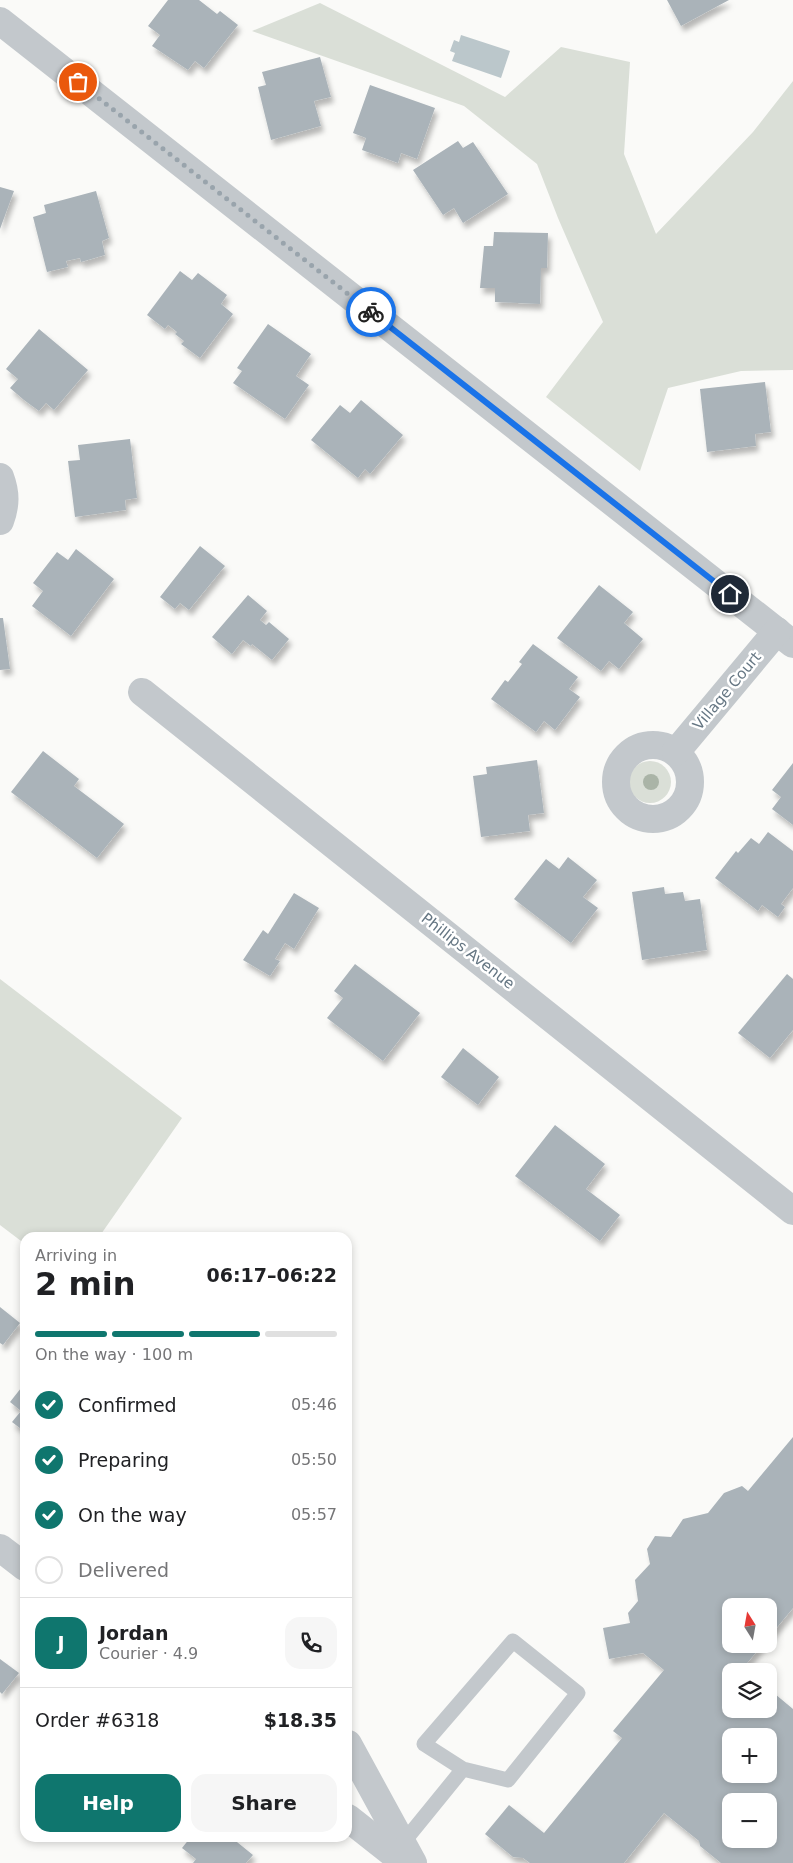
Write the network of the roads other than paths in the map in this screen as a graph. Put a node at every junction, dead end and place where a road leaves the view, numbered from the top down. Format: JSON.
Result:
{"nodes":[{"id":1,"x":0,"y":21,"type":"edge"},
{"id":2,"x":0,"y":477,"type":"edge"},
{"id":3,"x":0,"y":522,"type":"edge"},
{"id":4,"x":785,"y":637,"type":"edge"},
{"id":5,"x":142,"y":692,"type":"dead end"},
{"id":6,"x":676,"y":752,"type":"dead end"},
{"id":7,"x":793,"y":1211,"type":"edge"},
{"id":8,"x":0,"y":1548,"type":"edge"},
{"id":9,"x":20,"y":1563,"type":"edge"},
{"id":10,"x":352,"y":1752,"type":"edge"},
{"id":11,"x":463,"y":1769,"type":"junction"},
{"id":12,"x":352,"y":1821,"type":"edge"},
{"id":13,"x":407,"y":1857,"type":"edge"}],
"edges":[{"from":1,"to":4,"type":"street"},
{"from":2,"to":3,"type":"street"},
{"from":4,"to":6,"type":"street","name":"Village Court"},
{"from":5,"to":7,"type":"street","name":"Phillips Avenue"},
{"from":8,"to":9,"type":"street"},
{"from":10,"to":13,"type":"street"},
{"from":11,"to":11,"type":"lane"},
{"from":11,"to":13,"type":"lane"},
{"from":12,"to":13,"type":"street"}]}
